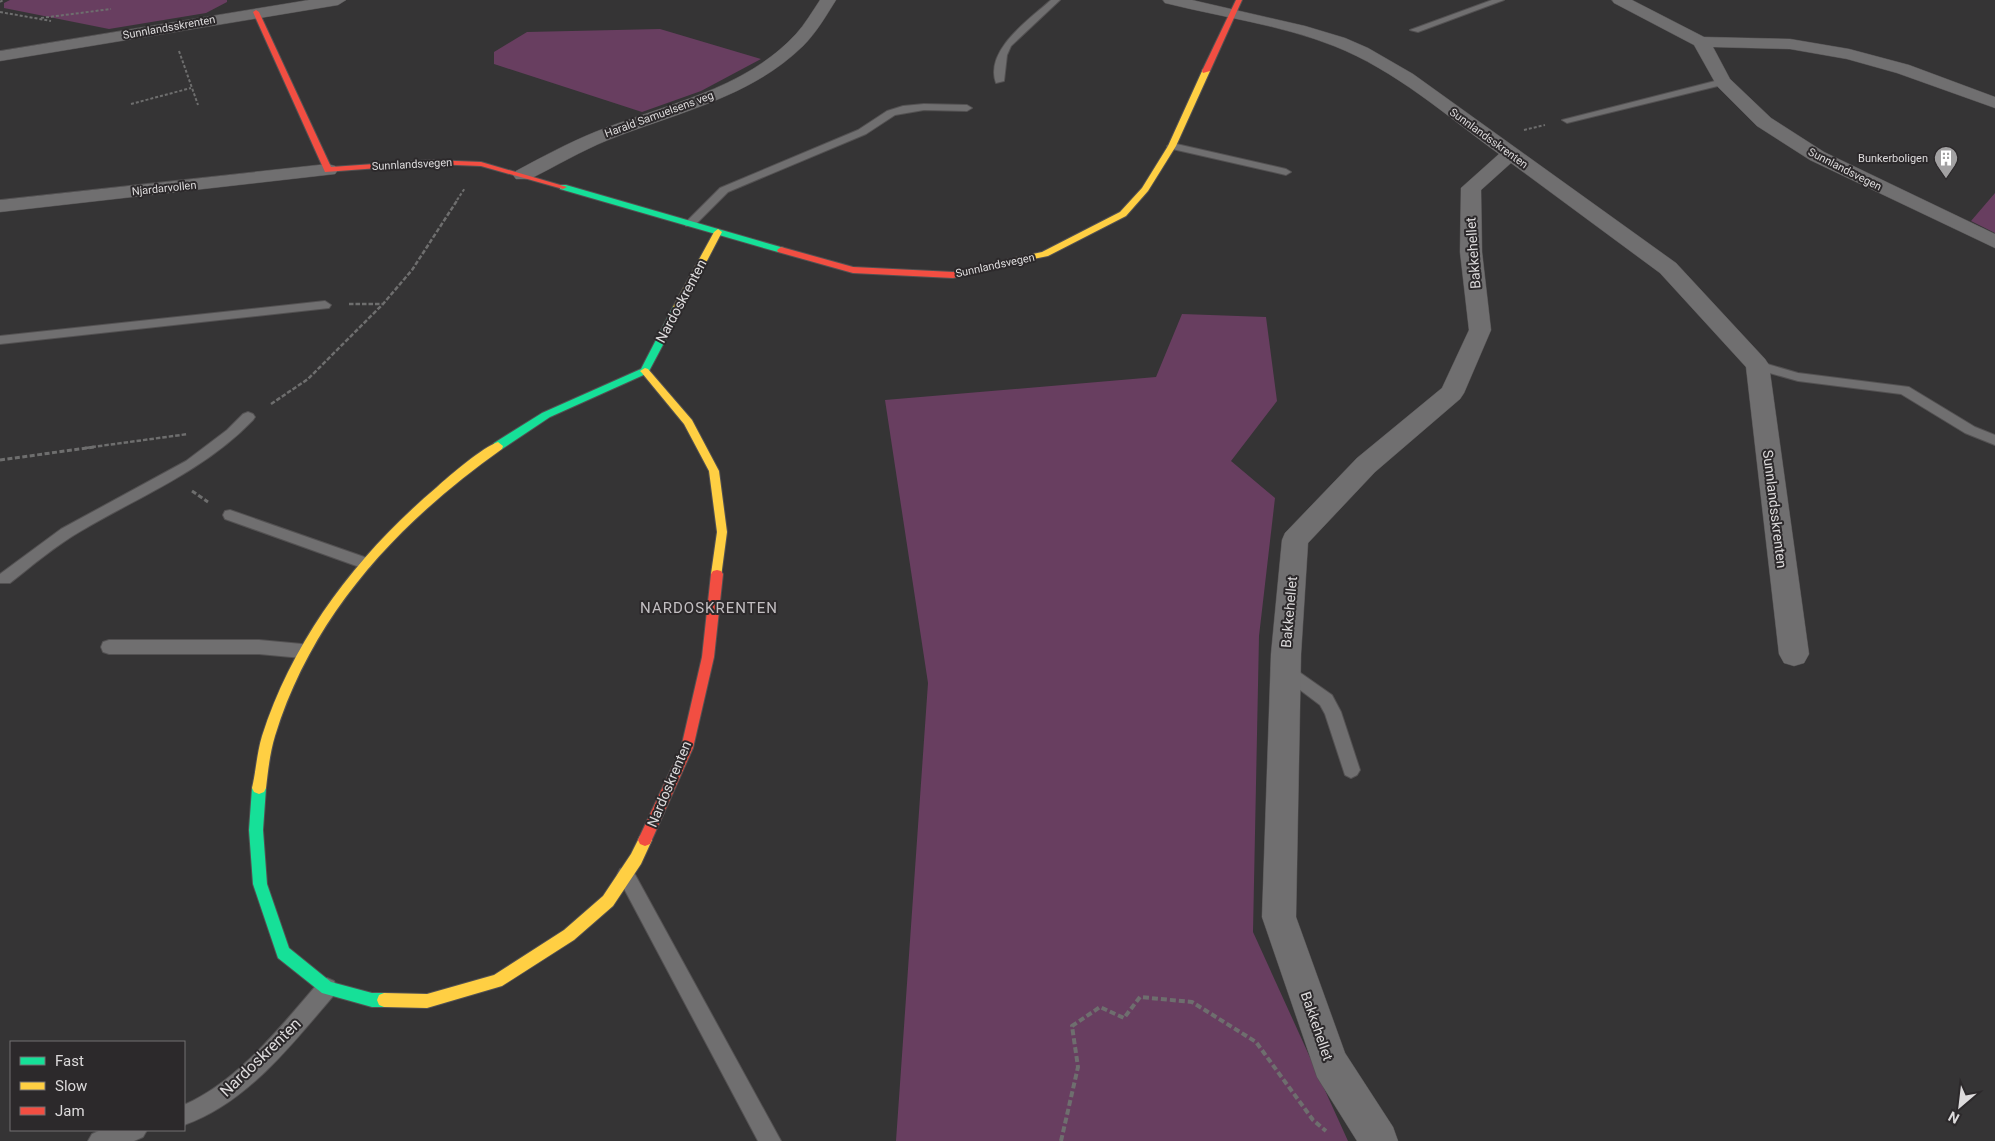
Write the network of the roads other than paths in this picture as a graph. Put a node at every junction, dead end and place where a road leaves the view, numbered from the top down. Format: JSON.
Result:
{"nodes":[{"id":1,"x":338,"y":0,"type":"edge"},
{"id":2,"x":828,"y":0,"type":"edge"},
{"id":3,"x":1056,"y":0,"type":"edge"},
{"id":4,"x":1171,"y":0,"type":"edge"},
{"id":5,"x":1500,"y":0,"type":"edge"},
{"id":6,"x":1620,"y":0,"type":"edge"},
{"id":7,"x":1236,"y":7,"type":"edge"},
{"id":8,"x":245,"y":9,"type":"edge"},
{"id":9,"x":1415,"y":30,"type":"dead end"},
{"id":10,"x":1701,"y":42,"type":"junction"},
{"id":11,"x":0,"y":56,"type":"edge"},
{"id":12,"x":998,"y":81,"type":"dead end"},
{"id":13,"x":1723,"y":82,"type":"junction"},
{"id":14,"x":1995,"y":103,"type":"edge"},
{"id":15,"x":968,"y":108,"type":"dead end"},
{"id":16,"x":1567,"y":120,"type":"road end"},
{"id":17,"x":1172,"y":146,"type":"junction"},
{"id":18,"x":1500,"y":146,"type":"junction"},
{"id":19,"x":328,"y":170,"type":"junction"},
{"id":20,"x":1286,"y":172,"type":"dead end"},
{"id":21,"x":523,"y":175,"type":"junction"},
{"id":22,"x":0,"y":206,"type":"edge"},
{"id":23,"x":690,"y":224,"type":"junction"},
{"id":24,"x":718,"y":232,"type":"junction"},
{"id":25,"x":1995,"y":242,"type":"edge"},
{"id":26,"x":325,"y":304,"type":"road end"},
{"id":27,"x":0,"y":340,"type":"edge"},
{"id":28,"x":1757,"y":365,"type":"junction"},
{"id":29,"x":645,"y":370,"type":"junction"},
{"id":30,"x":248,"y":417,"type":"road end"},
{"id":31,"x":1995,"y":440,"type":"edge"},
{"id":32,"x":230,"y":515,"type":"dead end"},
{"id":33,"x":365,"y":563,"type":"junction"},
{"id":34,"x":5,"y":579,"type":"dead end"},
{"id":35,"x":109,"y":647,"type":"dead end"},
{"id":36,"x":302,"y":651,"type":"junction"},
{"id":37,"x":1794,"y":654,"type":"dead end"},
{"id":38,"x":1285,"y":669,"type":"junction"},
{"id":39,"x":1351,"y":770,"type":"dead end"},
{"id":40,"x":626,"y":875,"type":"junction"},
{"id":41,"x":327,"y":988,"type":"junction"},
{"id":42,"x":185,"y":1115,"type":"edge"},
{"id":43,"x":133,"y":1131,"type":"edge"},
{"id":44,"x":99,"y":1141,"type":"edge"},
{"id":45,"x":770,"y":1141,"type":"edge"},
{"id":46,"x":1379,"y":1141,"type":"edge"}],
"edges":[{"from":1,"to":8,"type":"street","name":"Sunnlandsskrenten"},
{"from":2,"to":21,"type":"street","name":"Harald Samuelsens veg"},
{"from":3,"to":12,"type":"lane"},
{"from":4,"to":7,"type":"street","name":"Sunnlandsskrenten"},
{"from":5,"to":9,"type":"lane"},
{"from":6,"to":10,"type":"street"},
{"from":7,"to":17,"type":"street","name":"Sunnlandsvegen"},
{"from":7,"to":18,"type":"street","name":"Sunnlandsskrenten"},
{"from":8,"to":11,"type":"street","name":"Sunnlandsskrenten"},
{"from":8,"to":19,"type":"street"},
{"from":10,"to":13,"type":"street","name":"Sunnlandsvegen"},
{"from":10,"to":14,"type":"street"},
{"from":13,"to":16,"type":"lane"},
{"from":13,"to":25,"type":"street","name":"Sunnlandsvegen"},
{"from":15,"to":23,"type":"lane"},
{"from":17,"to":20,"type":"lane"},
{"from":17,"to":24,"type":"street","name":"Sunnlandsvegen"},
{"from":18,"to":28,"type":"street","name":"Sunnlandsskrenten"},
{"from":18,"to":38,"type":"street","name":"Bakkehellet"},
{"from":19,"to":21,"type":"street","name":"Sunnlandsvegen"},
{"from":19,"to":22,"type":"street","name":"Njardarvollen"},
{"from":21,"to":23,"type":"street","name":"Sunnlandsvegen"},
{"from":23,"to":24,"type":"street","name":"Sunnlandsvegen"},
{"from":24,"to":29,"type":"street","name":"Nardoskrenten"},
{"from":26,"to":27,"type":"lane"},
{"from":28,"to":31,"type":"lane"},
{"from":28,"to":37,"type":"street","name":"Sunnlandsskrenten"},
{"from":29,"to":33,"type":"street","name":"Nardoskrenten"},
{"from":29,"to":40,"type":"street","name":"Nardoskrenten"},
{"from":30,"to":34,"type":"lane"},
{"from":32,"to":33,"type":"lane"},
{"from":33,"to":36,"type":"street","name":"Nardoskrenten"},
{"from":35,"to":36,"type":"lane"},
{"from":36,"to":41,"type":"street","name":"Nardoskrenten"},
{"from":38,"to":39,"type":"lane"},
{"from":38,"to":46,"type":"street","name":"Bakkehellet"},
{"from":40,"to":41,"type":"street","name":"Nardoskrenten"},
{"from":40,"to":45,"type":"lane"},
{"from":41,"to":42,"type":"lane","name":"Nardoskrenten"},
{"from":43,"to":44,"type":"lane"}]}
